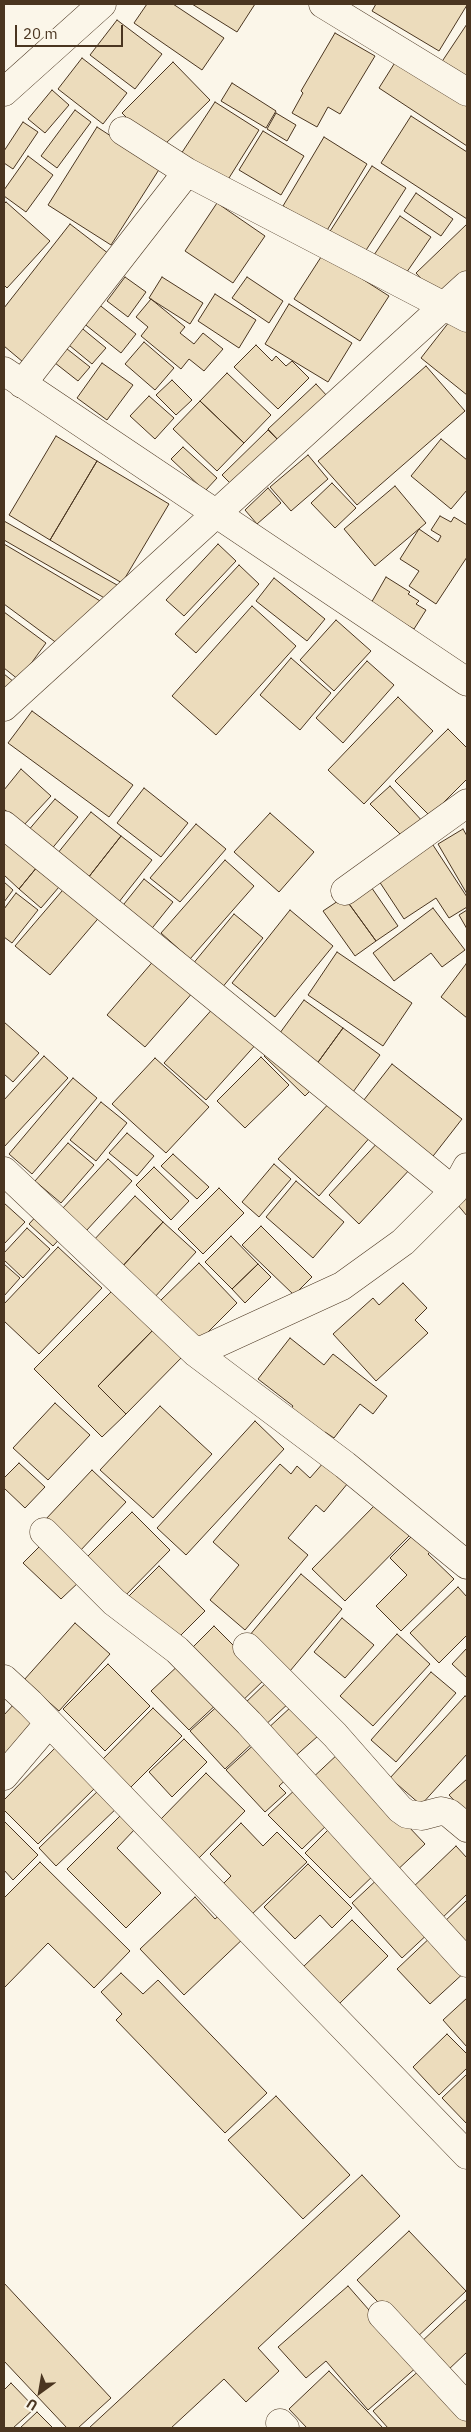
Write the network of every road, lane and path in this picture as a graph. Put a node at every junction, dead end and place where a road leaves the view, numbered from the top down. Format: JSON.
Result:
{"nodes":[{"id":1,"x":102,"y":4,"type":"edge"},
{"id":2,"x":323,"y":4,"type":"edge"},
{"id":3,"x":4,"y":92,"type":"edge"},
{"id":4,"x":467,"y":92,"type":"edge"},
{"id":5,"x":123,"y":131,"type":"dead end"},
{"id":6,"x":186,"y":172,"type":"junction"},
{"id":7,"x":467,"y":285,"type":"edge"},
{"id":8,"x":456,"y":312,"type":"edge"},
{"id":9,"x":13,"y":378,"type":"edge"},
{"id":10,"x":214,"y":514,"type":"junction"},
{"id":11,"x":467,"y":682,"type":"edge"},
{"id":12,"x":4,"y":707,"type":"edge"},
{"id":13,"x":467,"y":803,"type":"edge"},
{"id":14,"x":4,"y":825,"type":"edge"},
{"id":15,"x":345,"y":891,"type":"dead end"},
{"id":16,"x":467,"y":1167,"type":"edge"},
{"id":17,"x":4,"y":1171,"type":"edge"},
{"id":18,"x":454,"y":1191,"type":"junction"},
{"id":19,"x":196,"y":1353,"type":"junction"},
{"id":20,"x":44,"y":1532,"type":"dead end"},
{"id":21,"x":467,"y":1565,"type":"edge"},
{"id":22,"x":247,"y":1647,"type":"dead end"},
{"id":23,"x":4,"y":1679,"type":"edge"},
{"id":24,"x":49,"y":1723,"type":"junction"},
{"id":25,"x":4,"y":1776,"type":"edge"},
{"id":26,"x":467,"y":1828,"type":"edge"},
{"id":27,"x":467,"y":1963,"type":"edge"},
{"id":28,"x":467,"y":2155,"type":"edge"},
{"id":29,"x":382,"y":2314,"type":"dead end"},
{"id":30,"x":467,"y":2407,"type":"edge"}],
"edges":[{"from":1,"to":3,"type":"street"},
{"from":2,"to":4,"type":"street"},
{"from":5,"to":6,"type":"street"},
{"from":6,"to":8,"type":"street"},
{"from":6,"to":9,"type":"street"},
{"from":7,"to":8,"type":"street"},
{"from":8,"to":10,"type":"street"},
{"from":9,"to":10,"type":"street"},
{"from":10,"to":11,"type":"street"},
{"from":10,"to":12,"type":"street"},
{"from":13,"to":15,"type":"street"},
{"from":14,"to":18,"type":"street"},
{"from":16,"to":18,"type":"street"},
{"from":17,"to":19,"type":"street"},
{"from":18,"to":19,"type":"street"},
{"from":19,"to":21,"type":"street"},
{"from":20,"to":27,"type":"street"},
{"from":22,"to":26,"type":"street"},
{"from":23,"to":24,"type":"street"},
{"from":24,"to":25,"type":"street"},
{"from":24,"to":28,"type":"street"},
{"from":29,"to":30,"type":"street"}]}
